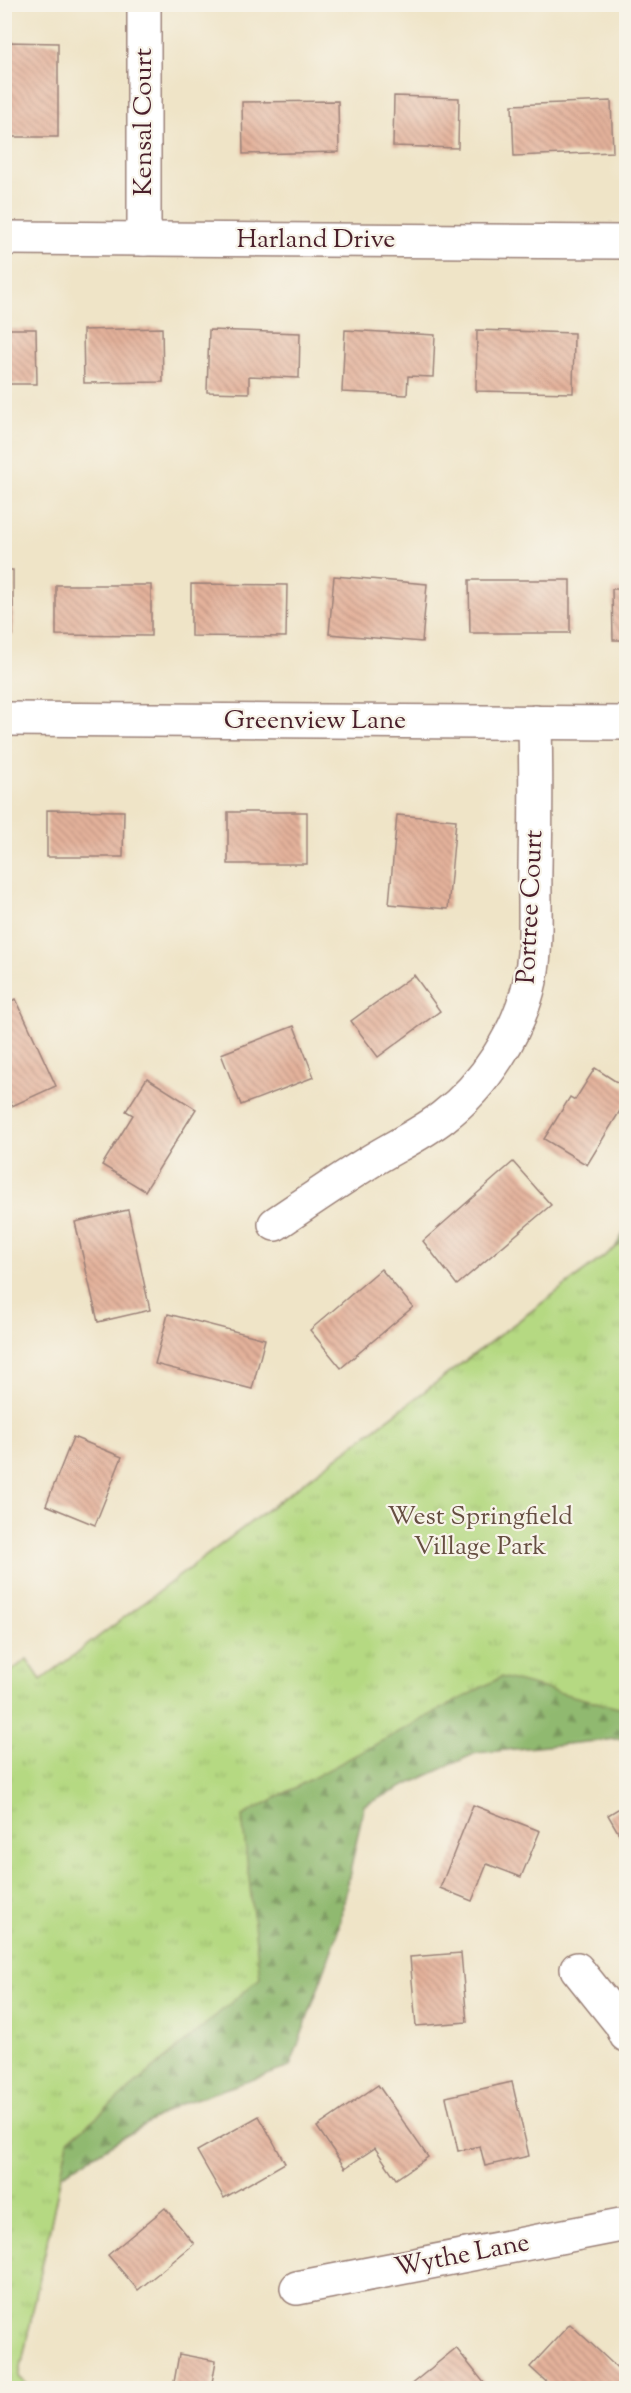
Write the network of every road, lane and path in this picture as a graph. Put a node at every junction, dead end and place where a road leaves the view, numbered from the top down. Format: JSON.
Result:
{"nodes":[{"id":1,"x":144,"y":4,"type":"edge"},
{"id":2,"x":4,"y":238,"type":"edge"},
{"id":3,"x":144,"y":239,"type":"junction"},
{"id":4,"x":627,"y":242,"type":"edge"},
{"id":5,"x":4,"y":719,"type":"edge"},
{"id":6,"x":534,"y":722,"type":"junction"},
{"id":7,"x":627,"y":723,"type":"edge"},
{"id":8,"x":275,"y":1224,"type":"dead end"},
{"id":9,"x":577,"y":1969,"type":"dead end"},
{"id":10,"x":627,"y":2035,"type":"edge"},
{"id":11,"x":627,"y":2224,"type":"edge"},
{"id":12,"x":297,"y":2288,"type":"dead end"}],
"edges":[{"from":1,"to":3,"type":"street","name":"Kensal Court"},
{"from":2,"to":3,"type":"street","name":"Harland Drive"},
{"from":3,"to":4,"type":"street","name":"Harland Drive"},
{"from":5,"to":6,"type":"street","name":"Greenview Lane"},
{"from":6,"to":7,"type":"street","name":"Greenview Lane"},
{"from":6,"to":8,"type":"street","name":"Portree Court"},
{"from":9,"to":10,"type":"street"},
{"from":11,"to":12,"type":"street","name":"Wythe Lane"}]}
